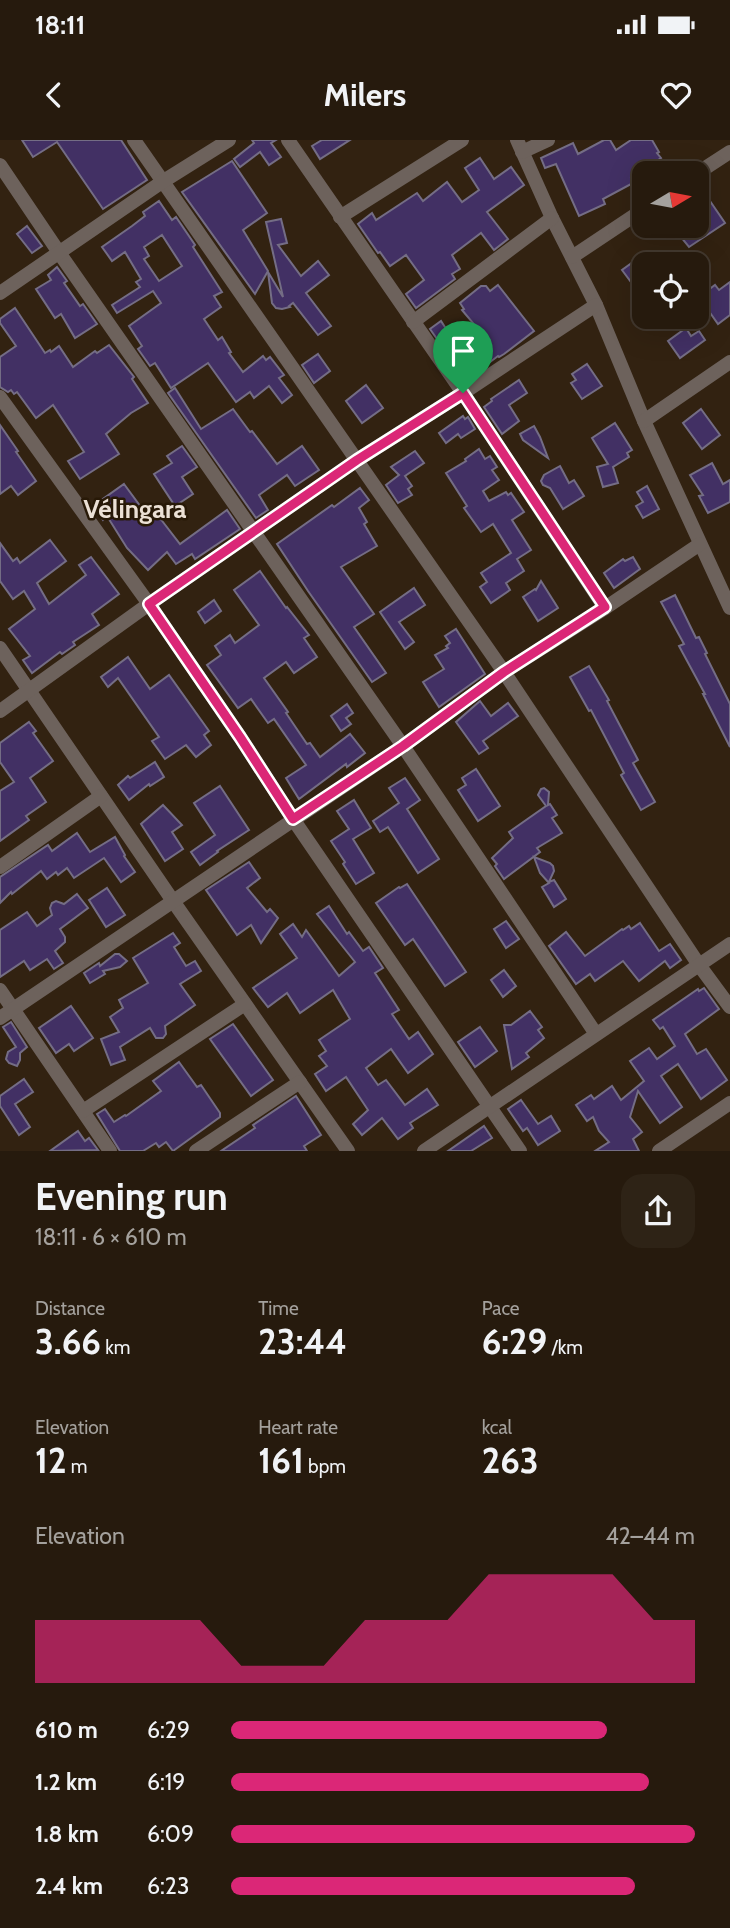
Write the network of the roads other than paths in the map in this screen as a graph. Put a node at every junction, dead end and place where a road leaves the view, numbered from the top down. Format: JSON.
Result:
{"nodes":[{"id":1,"x":134,"y":140,"type":"edge"},
{"id":2,"x":229,"y":140,"type":"edge"},
{"id":3,"x":288,"y":140,"type":"edge"},
{"id":4,"x":462,"y":140,"type":"edge"},
{"id":5,"x":548,"y":140,"type":"edge"},
{"id":6,"x":519,"y":146,"type":"edge"},
{"id":7,"x":730,"y":152,"type":"edge"},
{"id":8,"x":0,"y":165,"type":"edge"},
{"id":9,"x":709,"y":166,"type":"edge"},
{"id":10,"x":162,"y":182,"type":"junction"},
{"id":11,"x":340,"y":217,"type":"junction"},
{"id":12,"x":632,"y":217,"type":"edge"},
{"id":13,"x":552,"y":218,"type":"junction"},
{"id":14,"x":60,"y":254,"type":"junction"},
{"id":15,"x":572,"y":257,"type":"junction"},
{"id":16,"x":0,"y":293,"type":"edge"},
{"id":17,"x":596,"y":305,"type":"junction"},
{"id":18,"x":413,"y":322,"type":"junction"},
{"id":19,"x":730,"y":362,"type":"edge"},
{"id":20,"x":463,"y":393,"type":"junction"},
{"id":21,"x":0,"y":397,"type":"edge"},
{"id":22,"x":644,"y":421,"type":"junction"},
{"id":23,"x":357,"y":460,"type":"junction"},
{"id":24,"x":254,"y":533,"type":"junction"},
{"id":25,"x":700,"y":544,"type":"junction"},
{"id":26,"x":730,"y":571,"type":"edge"},
{"id":27,"x":717,"y":580,"type":"junction"},
{"id":28,"x":149,"y":604,"type":"junction"},
{"id":29,"x":605,"y":607,"type":"junction"},
{"id":30,"x":730,"y":608,"type":"edge"},
{"id":31,"x":0,"y":648,"type":"edge"},
{"id":32,"x":504,"y":672,"type":"junction"},
{"id":33,"x":29,"y":691,"type":"junction"},
{"id":34,"x":0,"y":711,"type":"edge"},
{"id":35,"x":403,"y":746,"type":"junction"},
{"id":36,"x":101,"y":796,"type":"junction"},
{"id":37,"x":293,"y":819,"type":"junction"},
{"id":38,"x":0,"y":867,"type":"edge"},
{"id":39,"x":173,"y":901,"type":"junction"},
{"id":40,"x":730,"y":944,"type":"edge"},
{"id":41,"x":699,"y":965,"type":"junction"},
{"id":42,"x":0,"y":990,"type":"edge"},
{"id":43,"x":245,"y":1004,"type":"junction"},
{"id":44,"x":730,"y":1007,"type":"edge"},
{"id":45,"x":13,"y":1009,"type":"junction"},
{"id":46,"x":0,"y":1018,"type":"edge"},
{"id":47,"x":596,"y":1034,"type":"junction"},
{"id":48,"x":300,"y":1082,"type":"junction"},
{"id":49,"x":730,"y":1103,"type":"edge"},
{"id":50,"x":490,"y":1108,"type":"junction"},
{"id":51,"x":83,"y":1111,"type":"junction"},
{"id":52,"x":110,"y":1151,"type":"edge"},
{"id":53,"x":196,"y":1151,"type":"edge"},
{"id":54,"x":348,"y":1151,"type":"edge"},
{"id":55,"x":424,"y":1151,"type":"edge"},
{"id":56,"x":520,"y":1151,"type":"edge"},
{"id":57,"x":659,"y":1151,"type":"edge"}],
"edges":[{"from":1,"to":10,"type":"street"},
{"from":2,"to":10,"type":"street"},
{"from":3,"to":11,"type":"street"},
{"from":4,"to":11,"type":"street"},
{"from":5,"to":6,"type":"street"},
{"from":6,"to":13,"type":"street"},
{"from":7,"to":9,"type":"street"},
{"from":8,"to":14,"type":"street"},
{"from":10,"to":14,"type":"street"},
{"from":10,"to":23,"type":"street"},
{"from":11,"to":18,"type":"street"},
{"from":12,"to":15,"type":"street"},
{"from":13,"to":15,"type":"street"},
{"from":13,"to":18,"type":"street"},
{"from":14,"to":16,"type":"street"},
{"from":14,"to":24,"type":"street"},
{"from":15,"to":17,"type":"street"},
{"from":17,"to":20,"type":"street"},
{"from":17,"to":22,"type":"street"},
{"from":18,"to":20,"type":"street"},
{"from":19,"to":22,"type":"street"},
{"from":20,"to":23,"type":"street"},
{"from":20,"to":29,"type":"street"},
{"from":21,"to":28,"type":"street"},
{"from":22,"to":25,"type":"street"},
{"from":23,"to":24,"type":"street"},
{"from":23,"to":32,"type":"street"},
{"from":24,"to":28,"type":"street"},
{"from":24,"to":35,"type":"street"},
{"from":25,"to":27,"type":"street"},
{"from":25,"to":29,"type":"street"},
{"from":26,"to":27,"type":"street"},
{"from":27,"to":30,"type":"street"},
{"from":28,"to":33,"type":"street"},
{"from":28,"to":37,"type":"street"},
{"from":29,"to":32,"type":"street"},
{"from":31,"to":33,"type":"street"},
{"from":32,"to":35,"type":"street"},
{"from":32,"to":41,"type":"street"},
{"from":33,"to":34,"type":"street"},
{"from":33,"to":36,"type":"street"},
{"from":35,"to":37,"type":"street"},
{"from":35,"to":47,"type":"street"},
{"from":36,"to":38,"type":"street"},
{"from":36,"to":39,"type":"street"},
{"from":37,"to":39,"type":"street"},
{"from":37,"to":50,"type":"street"},
{"from":39,"to":43,"type":"street"},
{"from":39,"to":45,"type":"street"},
{"from":40,"to":41,"type":"street"},
{"from":41,"to":44,"type":"street"},
{"from":41,"to":47,"type":"street"},
{"from":42,"to":45,"type":"street"},
{"from":43,"to":48,"type":"street"},
{"from":43,"to":51,"type":"street"},
{"from":45,"to":46,"type":"street"},
{"from":45,"to":51,"type":"street"},
{"from":47,"to":50,"type":"street"},
{"from":48,"to":53,"type":"street"},
{"from":48,"to":54,"type":"street"},
{"from":49,"to":57,"type":"street"},
{"from":50,"to":55,"type":"street"},
{"from":50,"to":56,"type":"street"},
{"from":51,"to":52,"type":"street"}]}
